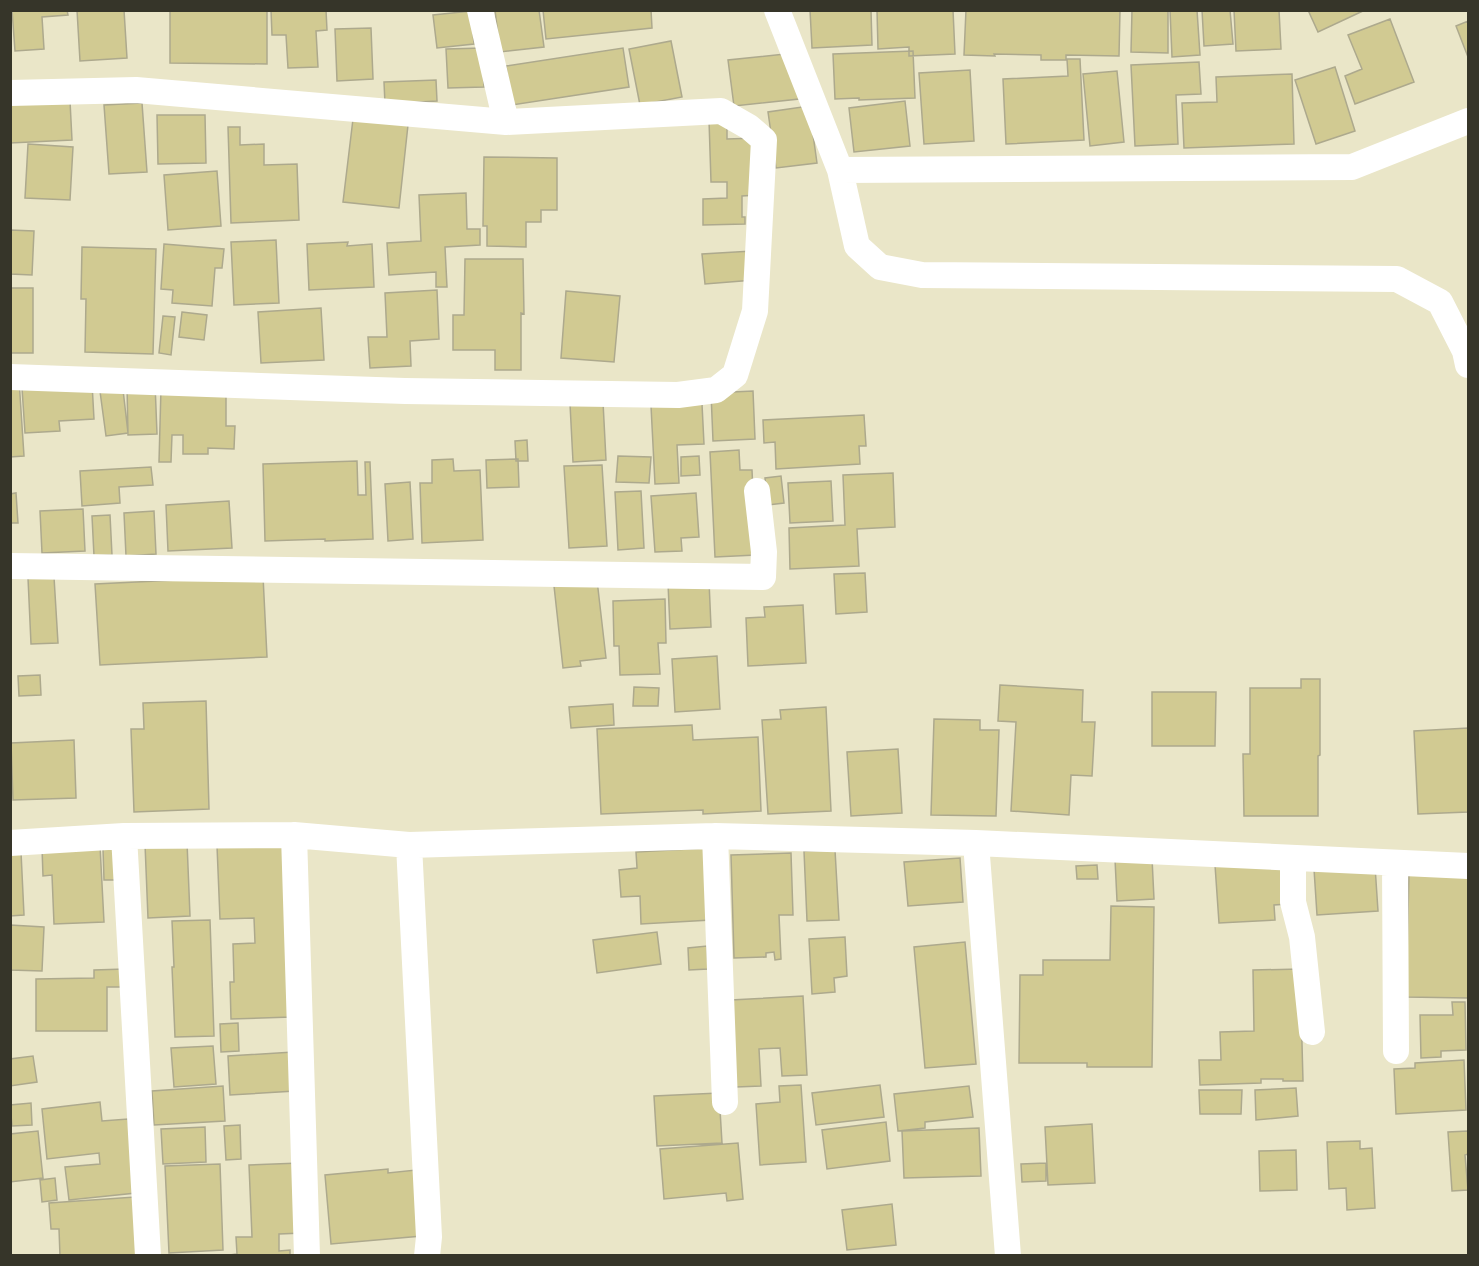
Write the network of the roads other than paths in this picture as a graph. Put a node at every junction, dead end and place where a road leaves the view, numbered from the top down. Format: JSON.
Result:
{"nodes":[{"id":1,"x":480,"y":10,"type":"edge"},
{"id":2,"x":777,"y":10,"type":"edge"},
{"id":3,"x":10,"y":93,"type":"edge"},
{"id":4,"x":1468,"y":121,"type":"edge"},
{"id":5,"x":506,"y":122,"type":"junction"},
{"id":6,"x":840,"y":170,"type":"junction"},
{"id":7,"x":1468,"y":365,"type":"edge"},
{"id":8,"x":10,"y":377,"type":"edge"},
{"id":9,"x":757,"y":491,"type":"dead end"},
{"id":10,"x":10,"y":566,"type":"edge"},
{"id":11,"x":294,"y":835,"type":"junction"},
{"id":12,"x":124,"y":836,"type":"junction"},
{"id":13,"x":715,"y":836,"type":"junction"},
{"id":14,"x":10,"y":843,"type":"edge"},
{"id":15,"x":976,"y":843,"type":"junction"},
{"id":16,"x":409,"y":845,"type":"junction"},
{"id":17,"x":1293,"y":858,"type":"junction"},
{"id":18,"x":1395,"y":863,"type":"junction"},
{"id":19,"x":1468,"y":866,"type":"edge"},
{"id":20,"x":1312,"y":1032,"type":"dead end"},
{"id":21,"x":1396,"y":1051,"type":"dead end"},
{"id":22,"x":725,"y":1102,"type":"dead end"},
{"id":23,"x":148,"y":1256,"type":"edge"},
{"id":24,"x":307,"y":1256,"type":"edge"},
{"id":25,"x":427,"y":1256,"type":"edge"},
{"id":26,"x":1008,"y":1256,"type":"edge"}],
"edges":[{"from":1,"to":5,"type":"street"},
{"from":2,"to":6,"type":"street"},
{"from":3,"to":5,"type":"street"},
{"from":4,"to":6,"type":"street"},
{"from":5,"to":8,"type":"street"},
{"from":6,"to":7,"type":"street"},
{"from":9,"to":10,"type":"street"},
{"from":11,"to":12,"type":"street"},
{"from":11,"to":16,"type":"street"},
{"from":11,"to":24,"type":"street"},
{"from":12,"to":14,"type":"street"},
{"from":12,"to":23,"type":"street"},
{"from":13,"to":15,"type":"street"},
{"from":13,"to":16,"type":"street"},
{"from":13,"to":22,"type":"street"},
{"from":15,"to":17,"type":"street"},
{"from":15,"to":26,"type":"street"},
{"from":16,"to":25,"type":"street"},
{"from":17,"to":18,"type":"street"},
{"from":17,"to":20,"type":"street"},
{"from":18,"to":19,"type":"street"},
{"from":18,"to":21,"type":"street"}]}
